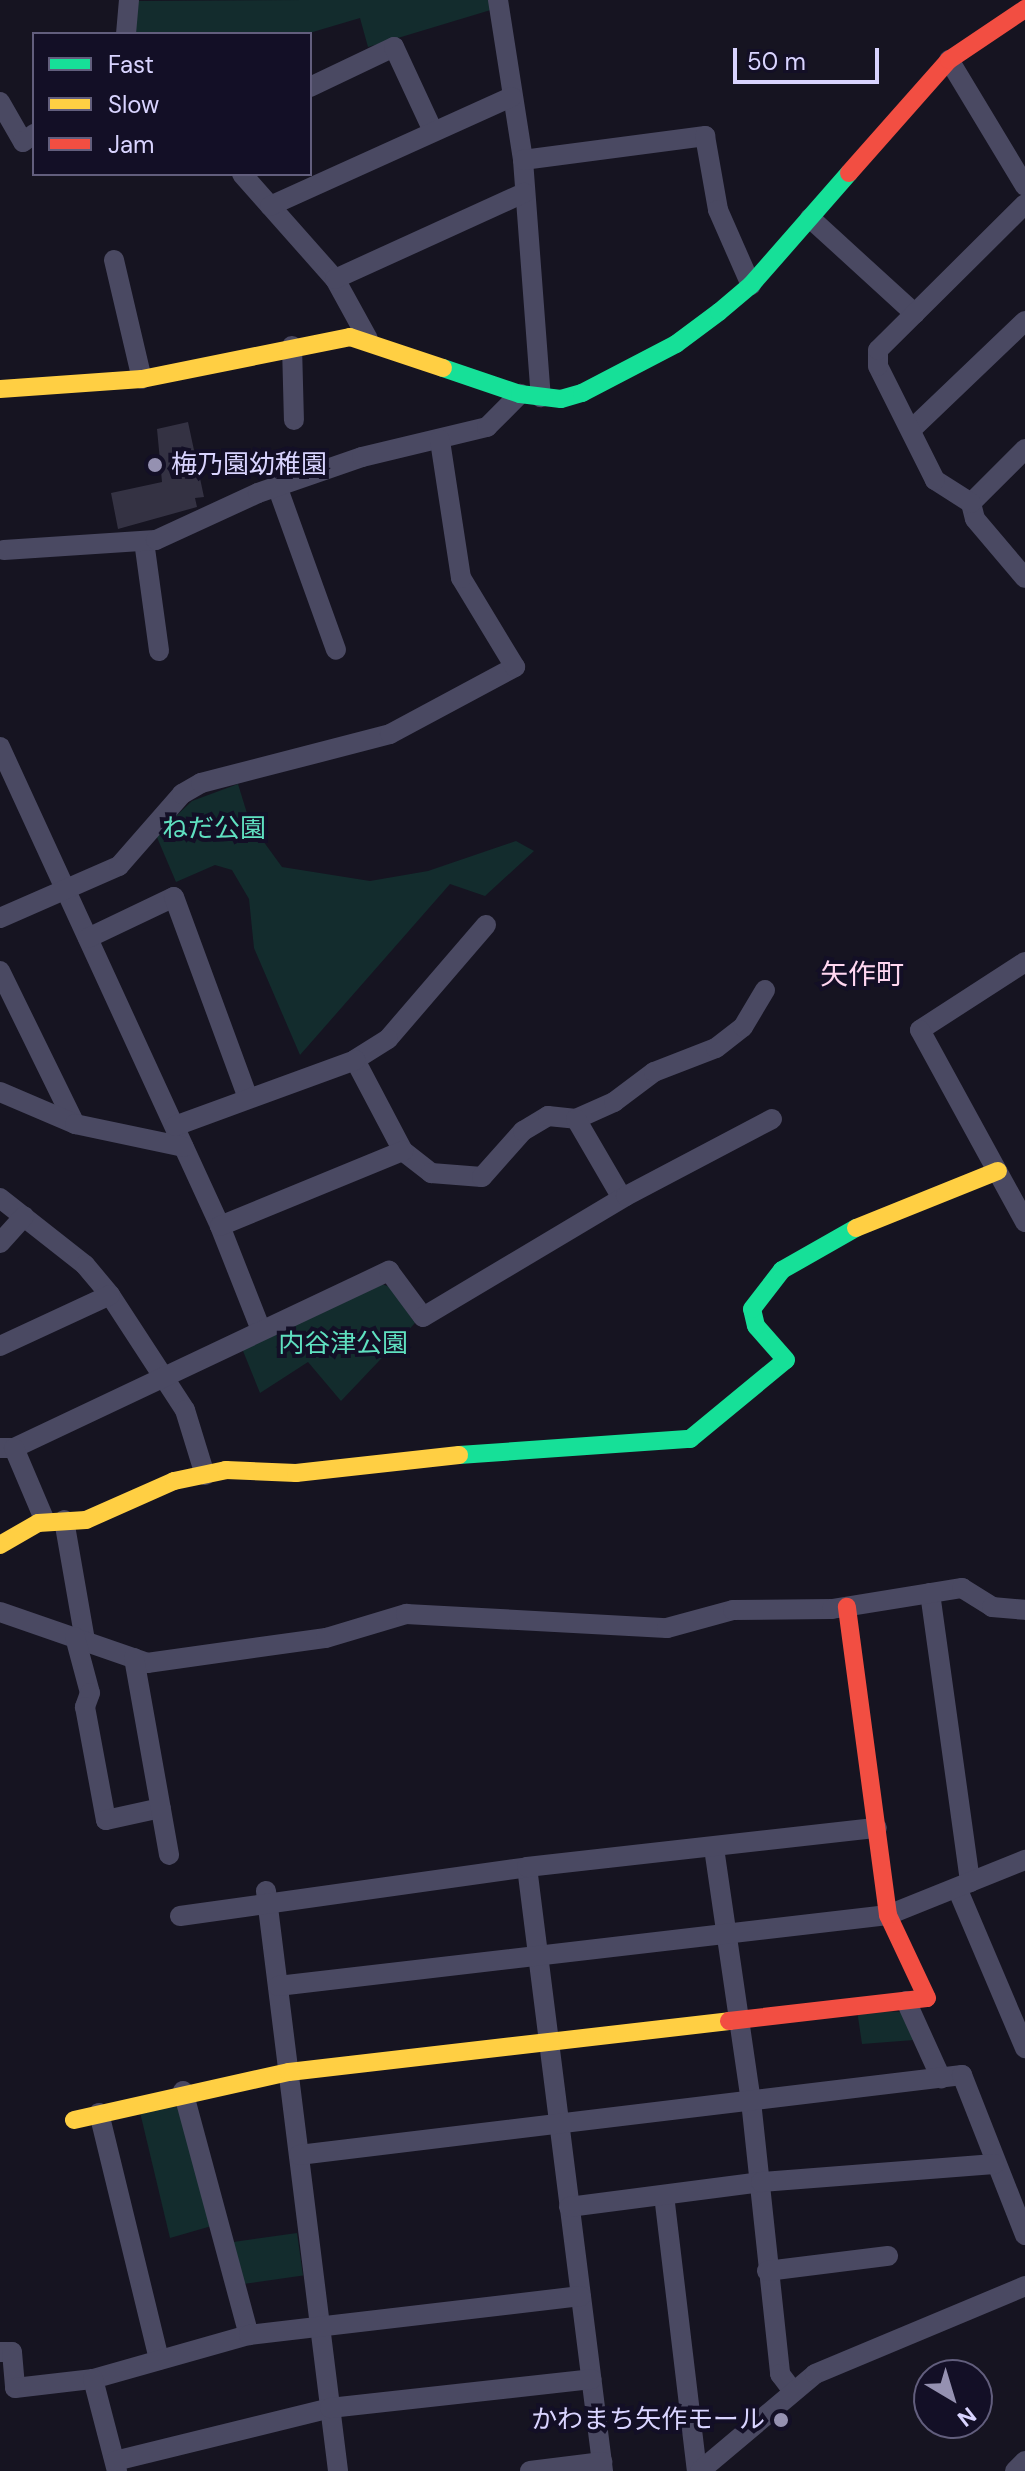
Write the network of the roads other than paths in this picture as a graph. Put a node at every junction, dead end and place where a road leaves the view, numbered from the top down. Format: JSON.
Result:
{"nodes":[{"id":1,"x":129,"y":0,"type":"edge"},
{"id":2,"x":498,"y":0,"type":"edge"},
{"id":3,"x":1025,"y":9,"type":"edge"},
{"id":4,"x":126,"y":32,"type":"edge"},
{"id":5,"x":949,"y":60,"type":"junction"},
{"id":6,"x":312,"y":86,"type":"edge"},
{"id":7,"x":511,"y":97,"type":"junction"},
{"id":8,"x":0,"y":102,"type":"edge"},
{"id":9,"x":433,"y":131,"type":"junction"},
{"id":10,"x":32,"y":135,"type":"edge"},
{"id":11,"x":523,"y":160,"type":"junction"},
{"id":12,"x":244,"y":176,"type":"edge"},
{"id":13,"x":1025,"y":186,"type":"edge"},
{"id":14,"x":524,"y":193,"type":"junction"},
{"id":15,"x":1025,"y":204,"type":"edge"},
{"id":16,"x":270,"y":206,"type":"junction"},
{"id":17,"x":810,"y":218,"type":"junction"},
{"id":18,"x":114,"y":260,"type":"dead end"},
{"id":19,"x":335,"y":279,"type":"junction"},
{"id":20,"x":751,"y":285,"type":"junction"},
{"id":21,"x":915,"y":314,"type":"junction"},
{"id":22,"x":1025,"y":321,"type":"edge"},
{"id":23,"x":368,"y":339,"type":"junction"},
{"id":24,"x":292,"y":346,"type":"junction"},
{"id":25,"x":142,"y":379,"type":"junction"},
{"id":26,"x":0,"y":389,"type":"edge"},
{"id":27,"x":520,"y":394,"type":"junction"},
{"id":28,"x":541,"y":397,"type":"junction"},
{"id":29,"x":294,"y":420,"type":"dead end"},
{"id":30,"x":913,"y":428,"type":"junction"},
{"id":31,"x":440,"y":440,"type":"junction"},
{"id":32,"x":1025,"y":449,"type":"edge"},
{"id":33,"x":277,"y":486,"type":"junction"},
{"id":34,"x":971,"y":503,"type":"junction"},
{"id":35,"x":144,"y":541,"type":"junction"},
{"id":36,"x":4,"y":550,"type":"dead end"},
{"id":37,"x":1025,"y":578,"type":"edge"},
{"id":38,"x":336,"y":650,"type":"dead end"},
{"id":39,"x":159,"y":651,"type":"dead end"},
{"id":40,"x":0,"y":747,"type":"edge"},
{"id":41,"x":65,"y":887,"type":"junction"},
{"id":42,"x":0,"y":918,"type":"edge"},
{"id":43,"x":486,"y":925,"type":"dead end"},
{"id":44,"x":88,"y":938,"type":"junction"},
{"id":45,"x":0,"y":971,"type":"edge"},
{"id":46,"x":1022,"y":971,"type":"edge"},
{"id":47,"x":765,"y":990,"type":"dead end"},
{"id":48,"x":355,"y":1060,"type":"junction"},
{"id":49,"x":0,"y":1092,"type":"edge"},
{"id":50,"x":248,"y":1098,"type":"junction"},
{"id":51,"x":576,"y":1119,"type":"junction"},
{"id":52,"x":772,"y":1119,"type":"dead end"},
{"id":53,"x":75,"y":1124,"type":"junction"},
{"id":54,"x":175,"y":1126,"type":"junction"},
{"id":55,"x":184,"y":1147,"type":"junction"},
{"id":56,"x":403,"y":1151,"type":"junction"},
{"id":57,"x":998,"y":1171,"type":"junction"},
{"id":58,"x":0,"y":1198,"type":"edge"},
{"id":59,"x":622,"y":1198,"type":"junction"},
{"id":60,"x":24,"y":1216,"type":"junction"},
{"id":61,"x":1025,"y":1222,"type":"edge"},
{"id":62,"x":220,"y":1226,"type":"junction"},
{"id":63,"x":0,"y":1243,"type":"edge"},
{"id":64,"x":110,"y":1295,"type":"junction"},
{"id":65,"x":261,"y":1330,"type":"junction"},
{"id":66,"x":0,"y":1346,"type":"edge"},
{"id":67,"x":162,"y":1377,"type":"junction"},
{"id":68,"x":7,"y":1448,"type":"edge"},
{"id":69,"x":205,"y":1475,"type":"junction"},
{"id":70,"x":55,"y":1521,"type":"junction"},
{"id":71,"x":0,"y":1545,"type":"edge"},
{"id":72,"x":930,"y":1593,"type":"junction"},
{"id":73,"x":847,"y":1607,"type":"junction"},
{"id":74,"x":1025,"y":1610,"type":"edge"},
{"id":75,"x":0,"y":1612,"type":"edge"},
{"id":76,"x":80,"y":1638,"type":"junction"},
{"id":77,"x":134,"y":1658,"type":"junction"},
{"id":78,"x":161,"y":1808,"type":"junction"},
{"id":79,"x":877,"y":1828,"type":"junction"},
{"id":80,"x":714,"y":1848,"type":"junction"},
{"id":81,"x":169,"y":1855,"type":"dead end"},
{"id":82,"x":1025,"y":1860,"type":"edge"},
{"id":83,"x":527,"y":1867,"type":"junction"},
{"id":84,"x":963,"y":1885,"type":"junction"},
{"id":85,"x":267,"y":1896,"type":"junction"},
{"id":86,"x":888,"y":1915,"type":"junction"},
{"id":87,"x":180,"y":1916,"type":"dead end"},
{"id":88,"x":725,"y":1934,"type":"junction"},
{"id":89,"x":538,"y":1956,"type":"junction"},
{"id":90,"x":278,"y":1986,"type":"junction"},
{"id":91,"x":906,"y":2001,"type":"junction"},
{"id":92,"x":736,"y":2020,"type":"junction"},
{"id":93,"x":548,"y":2042,"type":"junction"},
{"id":94,"x":1025,"y":2048,"type":"edge"},
{"id":95,"x":289,"y":2072,"type":"junction"},
{"id":96,"x":941,"y":2078,"type":"junction"},
{"id":97,"x":183,"y":2091,"type":"junction"},
{"id":98,"x":751,"y":2101,"type":"junction"},
{"id":99,"x":99,"y":2113,"type":"junction"},
{"id":100,"x":74,"y":2120,"type":"dead end"},
{"id":101,"x":559,"y":2124,"type":"junction"},
{"id":102,"x":299,"y":2155,"type":"junction"},
{"id":103,"x":994,"y":2164,"type":"junction"},
{"id":104,"x":761,"y":2182,"type":"junction"},
{"id":105,"x":664,"y":2195,"type":"junction"},
{"id":106,"x":569,"y":2207,"type":"junction"},
{"id":107,"x":1025,"y":2235,"type":"edge"},
{"id":108,"x":888,"y":2256,"type":"dead end"},
{"id":109,"x":767,"y":2271,"type":"junction"},
{"id":110,"x":1025,"y":2286,"type":"edge"},
{"id":111,"x":581,"y":2296,"type":"junction"},
{"id":112,"x":320,"y":2325,"type":"junction"},
{"id":113,"x":249,"y":2335,"type":"junction"},
{"id":114,"x":0,"y":2352,"type":"edge"},
{"id":115,"x":159,"y":2360,"type":"junction"},
{"id":116,"x":93,"y":2379,"type":"junction"},
{"id":117,"x":591,"y":2379,"type":"junction"},
{"id":118,"x":793,"y":2391,"type":"junction"},
{"id":119,"x":330,"y":2408,"type":"junction"},
{"id":120,"x":1025,"y":2461,"type":"edge"},
{"id":121,"x":116,"y":2466,"type":"edge"},
{"id":122,"x":602,"y":2467,"type":"edge"},
{"id":123,"x":338,"y":2471,"type":"edge"},
{"id":124,"x":530,"y":2471,"type":"edge"},
{"id":125,"x":698,"y":2471,"type":"edge"},
{"id":126,"x":1015,"y":2471,"type":"edge"}],
"edges":[{"from":1,"to":4,"type":"street"},
{"from":2,"to":7,"type":"street"},
{"from":3,"to":5,"type":"street"},
{"from":5,"to":13,"type":"street"},
{"from":5,"to":17,"type":"street"},
{"from":6,"to":9,"type":"street"},
{"from":7,"to":9,"type":"street"},
{"from":7,"to":11,"type":"street"},
{"from":8,"to":10,"type":"street"},
{"from":9,"to":16,"type":"street"},
{"from":11,"to":14,"type":"street"},
{"from":11,"to":20,"type":"street"},
{"from":12,"to":16,"type":"street"},
{"from":14,"to":19,"type":"street"},
{"from":14,"to":28,"type":"street"},
{"from":15,"to":21,"type":"street"},
{"from":16,"to":19,"type":"street"},
{"from":17,"to":20,"type":"street"},
{"from":17,"to":21,"type":"street"},
{"from":18,"to":25,"type":"street"},
{"from":19,"to":23,"type":"street"},
{"from":20,"to":28,"type":"street"},
{"from":21,"to":30,"type":"street"},
{"from":22,"to":30,"type":"street"},
{"from":23,"to":24,"type":"street"},
{"from":23,"to":27,"type":"street"},
{"from":24,"to":25,"type":"street"},
{"from":24,"to":29,"type":"street"},
{"from":25,"to":26,"type":"street"},
{"from":27,"to":28,"type":"street"},
{"from":27,"to":31,"type":"street"},
{"from":30,"to":34,"type":"street"},
{"from":31,"to":33,"type":"street"},
{"from":31,"to":41,"type":"street"},
{"from":32,"to":34,"type":"street"},
{"from":33,"to":35,"type":"street"},
{"from":33,"to":38,"type":"street"},
{"from":34,"to":37,"type":"street"},
{"from":35,"to":36,"type":"street"},
{"from":35,"to":39,"type":"street"},
{"from":40,"to":41,"type":"street"},
{"from":41,"to":42,"type":"street"},
{"from":41,"to":44,"type":"street"},
{"from":43,"to":48,"type":"street"},
{"from":44,"to":50,"type":"street"},
{"from":44,"to":54,"type":"street"},
{"from":45,"to":53,"type":"street"},
{"from":46,"to":57,"type":"street"},
{"from":47,"to":51,"type":"street"},
{"from":48,"to":50,"type":"street"},
{"from":48,"to":56,"type":"street"},
{"from":49,"to":53,"type":"street"},
{"from":50,"to":54,"type":"street"},
{"from":51,"to":56,"type":"street"},
{"from":51,"to":59,"type":"street"},
{"from":52,"to":59,"type":"street"},
{"from":53,"to":55,"type":"street"},
{"from":54,"to":55,"type":"street"},
{"from":55,"to":62,"type":"street"},
{"from":56,"to":62,"type":"street"},
{"from":57,"to":61,"type":"street"},
{"from":57,"to":69,"type":"street"},
{"from":58,"to":60,"type":"street"},
{"from":59,"to":65,"type":"street"},
{"from":60,"to":63,"type":"street"},
{"from":60,"to":64,"type":"street"},
{"from":62,"to":65,"type":"street"},
{"from":64,"to":66,"type":"street"},
{"from":64,"to":67,"type":"street"},
{"from":65,"to":67,"type":"street"},
{"from":67,"to":68,"type":"street"},
{"from":67,"to":69,"type":"street"},
{"from":68,"to":70,"type":"street"},
{"from":69,"to":70,"type":"street"},
{"from":70,"to":71,"type":"street"},
{"from":70,"to":76,"type":"street"},
{"from":72,"to":73,"type":"street"},
{"from":72,"to":74,"type":"street"},
{"from":72,"to":84,"type":"street"},
{"from":73,"to":77,"type":"street"},
{"from":73,"to":79,"type":"street"},
{"from":75,"to":76,"type":"street"},
{"from":76,"to":77,"type":"street"},
{"from":76,"to":78,"type":"street"},
{"from":77,"to":78,"type":"street"},
{"from":78,"to":81,"type":"street"},
{"from":79,"to":80,"type":"street"},
{"from":79,"to":86,"type":"street"},
{"from":80,"to":83,"type":"street"},
{"from":80,"to":88,"type":"street"},
{"from":82,"to":84,"type":"street"},
{"from":83,"to":85,"type":"street"},
{"from":83,"to":89,"type":"street"},
{"from":84,"to":86,"type":"street"},
{"from":84,"to":94,"type":"street"},
{"from":85,"to":87,"type":"street"},
{"from":85,"to":90,"type":"street"},
{"from":86,"to":88,"type":"street"},
{"from":86,"to":91,"type":"street"},
{"from":88,"to":89,"type":"street"},
{"from":88,"to":92,"type":"street"},
{"from":89,"to":90,"type":"street"},
{"from":89,"to":93,"type":"street"},
{"from":90,"to":95,"type":"street"},
{"from":91,"to":92,"type":"street"},
{"from":91,"to":96,"type":"street"},
{"from":92,"to":93,"type":"street"},
{"from":92,"to":98,"type":"street"},
{"from":93,"to":95,"type":"street"},
{"from":93,"to":101,"type":"street"},
{"from":95,"to":97,"type":"street"},
{"from":95,"to":102,"type":"street"},
{"from":96,"to":98,"type":"street"},
{"from":96,"to":103,"type":"street"},
{"from":97,"to":99,"type":"street"},
{"from":97,"to":113,"type":"street"},
{"from":98,"to":101,"type":"street"},
{"from":98,"to":104,"type":"street"},
{"from":99,"to":100,"type":"street"},
{"from":99,"to":115,"type":"street"},
{"from":101,"to":102,"type":"street"},
{"from":101,"to":106,"type":"street"},
{"from":102,"to":112,"type":"street"},
{"from":103,"to":104,"type":"street"},
{"from":103,"to":107,"type":"street"},
{"from":104,"to":105,"type":"street"},
{"from":104,"to":109,"type":"street"},
{"from":105,"to":106,"type":"street"},
{"from":105,"to":125,"type":"street"},
{"from":106,"to":111,"type":"street"},
{"from":108,"to":109,"type":"street"},
{"from":109,"to":118,"type":"street"},
{"from":110,"to":118,"type":"street"},
{"from":111,"to":112,"type":"street"},
{"from":111,"to":117,"type":"street"},
{"from":112,"to":113,"type":"street"},
{"from":112,"to":119,"type":"street"},
{"from":113,"to":115,"type":"street"},
{"from":114,"to":116,"type":"street"},
{"from":115,"to":116,"type":"street"},
{"from":116,"to":121,"type":"street"},
{"from":117,"to":119,"type":"street"},
{"from":117,"to":122,"type":"street"},
{"from":118,"to":125,"type":"street"},
{"from":119,"to":121,"type":"street"},
{"from":119,"to":123,"type":"street"},
{"from":120,"to":126,"type":"street"},
{"from":122,"to":124,"type":"street"}]}
